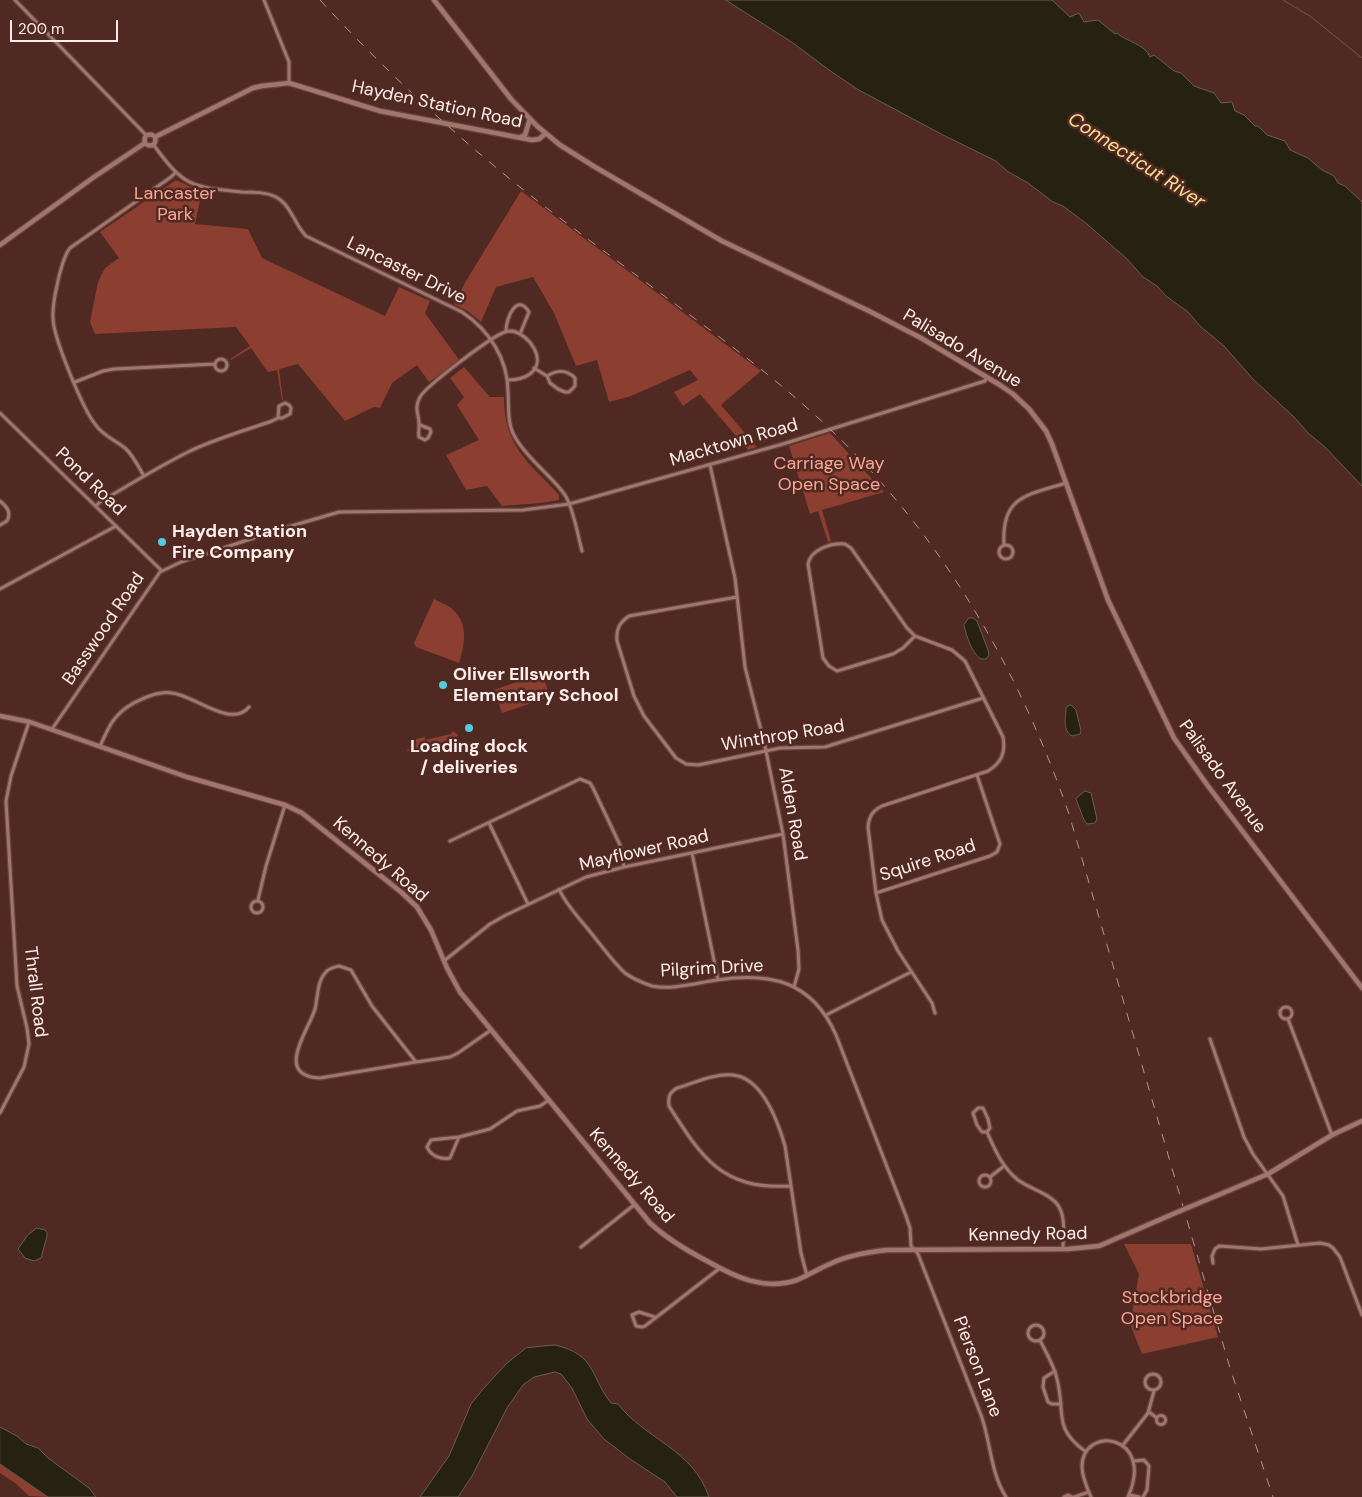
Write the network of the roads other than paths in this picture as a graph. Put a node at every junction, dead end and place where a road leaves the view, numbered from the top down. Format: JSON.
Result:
{"nodes":[{"id":1,"x":15,"y":0,"type":"edge"},
{"id":2,"x":264,"y":0,"type":"edge"},
{"id":3,"x":434,"y":0,"type":"edge"},
{"id":4,"x":289,"y":84,"type":"junction"},
{"id":5,"x":530,"y":119,"type":"junction"},
{"id":6,"x":545,"y":134,"type":"junction"},
{"id":7,"x":146,"y":135,"type":"junction"},
{"id":8,"x":155,"y":137,"type":"junction"},
{"id":9,"x":521,"y":137,"type":"junction"},
{"id":10,"x":145,"y":143,"type":"junction"},
{"id":11,"x":153,"y":144,"type":"junction"},
{"id":12,"x":175,"y":173,"type":"junction"},
{"id":13,"x":0,"y":245,"type":"edge"},
{"id":14,"x":506,"y":331,"type":"junction"},
{"id":15,"x":520,"y":334,"type":"junction"},
{"id":16,"x":492,"y":340,"type":"junction"},
{"id":17,"x":215,"y":364,"type":"junction"},
{"id":18,"x":534,"y":368,"type":"junction"},
{"id":19,"x":547,"y":376,"type":"junction"},
{"id":20,"x":987,"y":377,"type":"junction"},
{"id":21,"x":508,"y":380,"type":"junction"},
{"id":22,"x":75,"y":382,"type":"junction"},
{"id":23,"x":0,"y":414,"type":"edge"},
{"id":24,"x":278,"y":418,"type":"junction"},
{"id":25,"x":420,"y":425,"type":"junction"},
{"id":26,"x":710,"y":465,"type":"junction"},
{"id":27,"x":144,"y":476,"type":"junction"},
{"id":28,"x":1066,"y":483,"type":"junction"},
{"id":29,"x":0,"y":500,"type":"edge"},
{"id":30,"x":569,"y":504,"type":"junction"},
{"id":31,"x":96,"y":506,"type":"junction"},
{"id":32,"x":482,"y":510,"type":"joint"},
{"id":33,"x":0,"y":525,"type":"edge"},
{"id":34,"x":116,"y":526,"type":"junction"},
{"id":35,"x":1004,"y":545,"type":"junction"},
{"id":36,"x":582,"y":551,"type":"dead end"},
{"id":37,"x":162,"y":570,"type":"junction"},
{"id":38,"x":0,"y":589,"type":"edge"},
{"id":39,"x":737,"y":597,"type":"junction"},
{"id":40,"x":915,"y":636,"type":"junction"},
{"id":41,"x":984,"y":698,"type":"junction"},
{"id":42,"x":249,"y":707,"type":"dead end"},
{"id":43,"x":0,"y":716,"type":"edge"},
{"id":44,"x":30,"y":722,"type":"junction"},
{"id":45,"x":52,"y":729,"type":"junction"},
{"id":46,"x":100,"y":746,"type":"junction"},
{"id":47,"x":766,"y":751,"type":"junction"},
{"id":48,"x":977,"y":775,"type":"junction"},
{"id":49,"x":285,"y":805,"type":"junction"},
{"id":50,"x":489,"y":823,"type":"junction"},
{"id":51,"x":783,"y":834,"type":"junction"},
{"id":52,"x":450,"y":842,"type":"dead end"},
{"id":53,"x":692,"y":853,"type":"junction"},
{"id":54,"x":624,"y":867,"type":"junction"},
{"id":55,"x":559,"y":889,"type":"junction"},
{"id":56,"x":876,"y":892,"type":"junction"},
{"id":57,"x":258,"y":900,"type":"junction"},
{"id":58,"x":528,"y":904,"type":"junction"},
{"id":59,"x":444,"y":961,"type":"junction"},
{"id":60,"x":911,"y":972,"type":"junction"},
{"id":61,"x":718,"y":980,"type":"junction"},
{"id":62,"x":794,"y":987,"type":"junction"},
{"id":63,"x":1362,"y":988,"type":"edge"},
{"id":64,"x":935,"y":1013,"type":"dead end"},
{"id":65,"x":826,"y":1015,"type":"junction"},
{"id":66,"x":1288,"y":1018,"type":"dead end"},
{"id":67,"x":491,"y":1029,"type":"junction"},
{"id":68,"x":1210,"y":1039,"type":"dead end"},
{"id":69,"x":416,"y":1062,"type":"junction"},
{"id":70,"x":549,"y":1100,"type":"junction"},
{"id":71,"x":0,"y":1113,"type":"edge"},
{"id":72,"x":1362,"y":1121,"type":"edge"},
{"id":73,"x":987,"y":1132,"type":"junction"},
{"id":74,"x":1332,"y":1135,"type":"junction"},
{"id":75,"x":459,"y":1136,"type":"junction"},
{"id":76,"x":1004,"y":1166,"type":"junction"},
{"id":77,"x":1268,"y":1174,"type":"junction"},
{"id":78,"x":990,"y":1177,"type":"junction"},
{"id":79,"x":790,"y":1186,"type":"junction"},
{"id":80,"x":634,"y":1205,"type":"junction"},
{"id":81,"x":1298,"y":1245,"type":"junction"},
{"id":82,"x":581,"y":1247,"type":"dead end"},
{"id":83,"x":1063,"y":1249,"type":"junction"},
{"id":84,"x":914,"y":1250,"type":"junction"},
{"id":85,"x":1213,"y":1263,"type":"dead end"},
{"id":86,"x":720,"y":1268,"type":"junction"},
{"id":87,"x":807,"y":1276,"type":"junction"},
{"id":88,"x":1362,"y":1315,"type":"edge"},
{"id":89,"x":655,"y":1317,"type":"junction"},
{"id":90,"x":1040,"y":1340,"type":"junction"},
{"id":91,"x":1055,"y":1372,"type":"junction"},
{"id":92,"x":1154,"y":1391,"type":"junction"},
{"id":93,"x":1061,"y":1404,"type":"junction"},
{"id":94,"x":1149,"y":1412,"type":"junction"},
{"id":95,"x":1157,"y":1418,"type":"dead end"},
{"id":96,"x":1123,"y":1445,"type":"junction"},
{"id":97,"x":1086,"y":1452,"type":"junction"},
{"id":98,"x":1134,"y":1461,"type":"junction"},
{"id":99,"x":1089,"y":1492,"type":"junction"},
{"id":100,"x":1129,"y":1496,"type":"edge"},
{"id":101,"x":1006,"y":1497,"type":"edge"},
{"id":102,"x":1064,"y":1497,"type":"edge"},
{"id":103,"x":1073,"y":1497,"type":"edge"},
{"id":104,"x":1091,"y":1497,"type":"edge"},
{"id":105,"x":1139,"y":1497,"type":"edge"},
{"id":106,"x":1143,"y":1497,"type":"edge"}],
"edges":[{"from":1,"to":7,"type":"street"},
{"from":2,"to":4,"type":"street"},
{"from":3,"to":5,"type":"street","name":"Palisado Avenue"},
{"from":4,"to":8,"type":"street","name":"Hayden Station Road"},
{"from":4,"to":9,"type":"street","name":"Hayden Station Road"},
{"from":5,"to":6,"type":"street","name":"Palisado Avenue"},
{"from":5,"to":9,"type":"street"},
{"from":6,"to":9,"type":"street","name":"Hayden Station Road"},
{"from":6,"to":20,"type":"street","name":"Palisado Avenue"},
{"from":7,"to":8,"type":"street"},
{"from":7,"to":10,"type":"street"},
{"from":8,"to":11,"type":"street"},
{"from":10,"to":11,"type":"street"},
{"from":10,"to":13,"type":"street"},
{"from":11,"to":12,"type":"street","name":"Lancaster Drive"},
{"from":12,"to":16,"type":"street","name":"Lancaster Drive"},
{"from":12,"to":22,"type":"street"},
{"from":14,"to":15,"type":"street"},
{"from":14,"to":15,"type":"street"},
{"from":14,"to":16,"type":"street"},
{"from":15,"to":18,"type":"street"},
{"from":16,"to":21,"type":"street","name":"Lancaster Drive"},
{"from":16,"to":25,"type":"street"},
{"from":17,"to":17,"type":"street"},
{"from":17,"to":22,"type":"street"},
{"from":18,"to":19,"type":"street"},
{"from":18,"to":21,"type":"street"},
{"from":19,"to":19,"type":"street"},
{"from":20,"to":26,"type":"street","name":"Macktown Road"},
{"from":20,"to":28,"type":"street","name":"Palisado Avenue"},
{"from":21,"to":30,"type":"street","name":"Lancaster Drive"},
{"from":22,"to":27,"type":"street"},
{"from":23,"to":31,"type":"street","name":"Pond Road"},
{"from":24,"to":24,"type":"street"},
{"from":24,"to":27,"type":"street"},
{"from":25,"to":25,"type":"street"},
{"from":26,"to":30,"type":"street","name":"Macktown Road"},
{"from":26,"to":39,"type":"street","name":"Alden Road"},
{"from":27,"to":31,"type":"street"},
{"from":28,"to":35,"type":"street"},
{"from":28,"to":63,"type":"street","name":"Palisado Avenue"},
{"from":29,"to":33,"type":"street"},
{"from":30,"to":32,"type":"street","name":"Macktown Road"},
{"from":30,"to":36,"type":"street","name":"Lancaster Drive"},
{"from":31,"to":34,"type":"street","name":"Pond Road"},
{"from":32,"to":37,"type":"street","name":"Basswood Road"},
{"from":34,"to":37,"type":"street","name":"Pond Road"},
{"from":34,"to":38,"type":"street"},
{"from":35,"to":35,"type":"street"},
{"from":37,"to":45,"type":"street","name":"Basswood Road"},
{"from":39,"to":47,"type":"street","name":"Alden Road"},
{"from":39,"to":47,"type":"street","name":"Winthrop Road"},
{"from":40,"to":40,"type":"street"},
{"from":40,"to":41,"type":"street"},
{"from":41,"to":47,"type":"street","name":"Winthrop Road"},
{"from":41,"to":48,"type":"street"},
{"from":42,"to":46,"type":"street"},
{"from":43,"to":44,"type":"street","name":"Kennedy Road"},
{"from":44,"to":45,"type":"street","name":"Kennedy Road"},
{"from":44,"to":71,"type":"street","name":"Thrall Road"},
{"from":45,"to":46,"type":"street","name":"Kennedy Road"},
{"from":46,"to":49,"type":"street","name":"Kennedy Road"},
{"from":47,"to":51,"type":"street","name":"Alden Road"},
{"from":48,"to":56,"type":"street"},
{"from":48,"to":56,"type":"street","name":"Squire Road"},
{"from":49,"to":57,"type":"street"},
{"from":49,"to":59,"type":"street","name":"Kennedy Road"},
{"from":50,"to":52,"type":"street"},
{"from":50,"to":54,"type":"street"},
{"from":50,"to":58,"type":"street"},
{"from":51,"to":53,"type":"street","name":"Mayflower Road"},
{"from":51,"to":62,"type":"street","name":"Alden Road"},
{"from":53,"to":54,"type":"street","name":"Mayflower Road"},
{"from":53,"to":61,"type":"street"},
{"from":54,"to":55,"type":"street","name":"Mayflower Road"},
{"from":55,"to":58,"type":"street","name":"Mayflower Road"},
{"from":55,"to":61,"type":"street","name":"Pilgrim Drive"},
{"from":56,"to":60,"type":"street"},
{"from":57,"to":57,"type":"street"},
{"from":58,"to":59,"type":"street","name":"Mayflower Road"},
{"from":59,"to":67,"type":"street","name":"Kennedy Road"},
{"from":60,"to":64,"type":"street"},
{"from":60,"to":65,"type":"street"},
{"from":61,"to":62,"type":"street","name":"Pilgrim Drive"},
{"from":62,"to":65,"type":"street","name":"Pilgrim Drive"},
{"from":65,"to":84,"type":"street","name":"Pilgrim Drive"},
{"from":66,"to":74,"type":"street"},
{"from":67,"to":69,"type":"street"},
{"from":67,"to":70,"type":"street","name":"Kennedy Road"},
{"from":68,"to":77,"type":"street"},
{"from":69,"to":69,"type":"street"},
{"from":70,"to":75,"type":"street"},
{"from":70,"to":80,"type":"street","name":"Kennedy Road"},
{"from":72,"to":74,"type":"street","name":"Kennedy Road"},
{"from":73,"to":73,"type":"street"},
{"from":73,"to":76,"type":"street"},
{"from":74,"to":77,"type":"street","name":"Kennedy Road"},
{"from":75,"to":75,"type":"street"},
{"from":76,"to":78,"type":"street"},
{"from":76,"to":83,"type":"street"},
{"from":77,"to":81,"type":"street"},
{"from":77,"to":83,"type":"street","name":"Kennedy Road","bridge":true},
{"from":78,"to":78,"type":"street"},
{"from":79,"to":79,"type":"street"},
{"from":79,"to":87,"type":"street"},
{"from":80,"to":82,"type":"street"},
{"from":80,"to":86,"type":"street","name":"Kennedy Road"},
{"from":81,"to":85,"type":"street"},
{"from":81,"to":88,"type":"street"},
{"from":83,"to":84,"type":"street","name":"Kennedy Road"},
{"from":84,"to":87,"type":"street","name":"Kennedy Road"},
{"from":84,"to":101,"type":"street","name":"Pierson Lane"},
{"from":86,"to":87,"type":"street","name":"Kennedy Road"},
{"from":86,"to":89,"type":"street"},
{"from":89,"to":89,"type":"street"},
{"from":90,"to":90,"type":"street"},
{"from":90,"to":91,"type":"street"},
{"from":91,"to":93,"type":"street"},
{"from":91,"to":93,"type":"street"},
{"from":92,"to":92,"type":"street"},
{"from":92,"to":94,"type":"street"},
{"from":93,"to":97,"type":"street"},
{"from":94,"to":95,"type":"street"},
{"from":94,"to":96,"type":"street"},
{"from":96,"to":97,"type":"street"},
{"from":96,"to":98,"type":"street"},
{"from":97,"to":99,"type":"street"},
{"from":98,"to":100,"type":"street"},
{"from":98,"to":106,"type":"street"},
{"from":99,"to":103,"type":"street"},
{"from":99,"to":104,"type":"street"},
{"from":100,"to":105,"type":"street"},
{"from":102,"to":103,"type":"street"}]}
